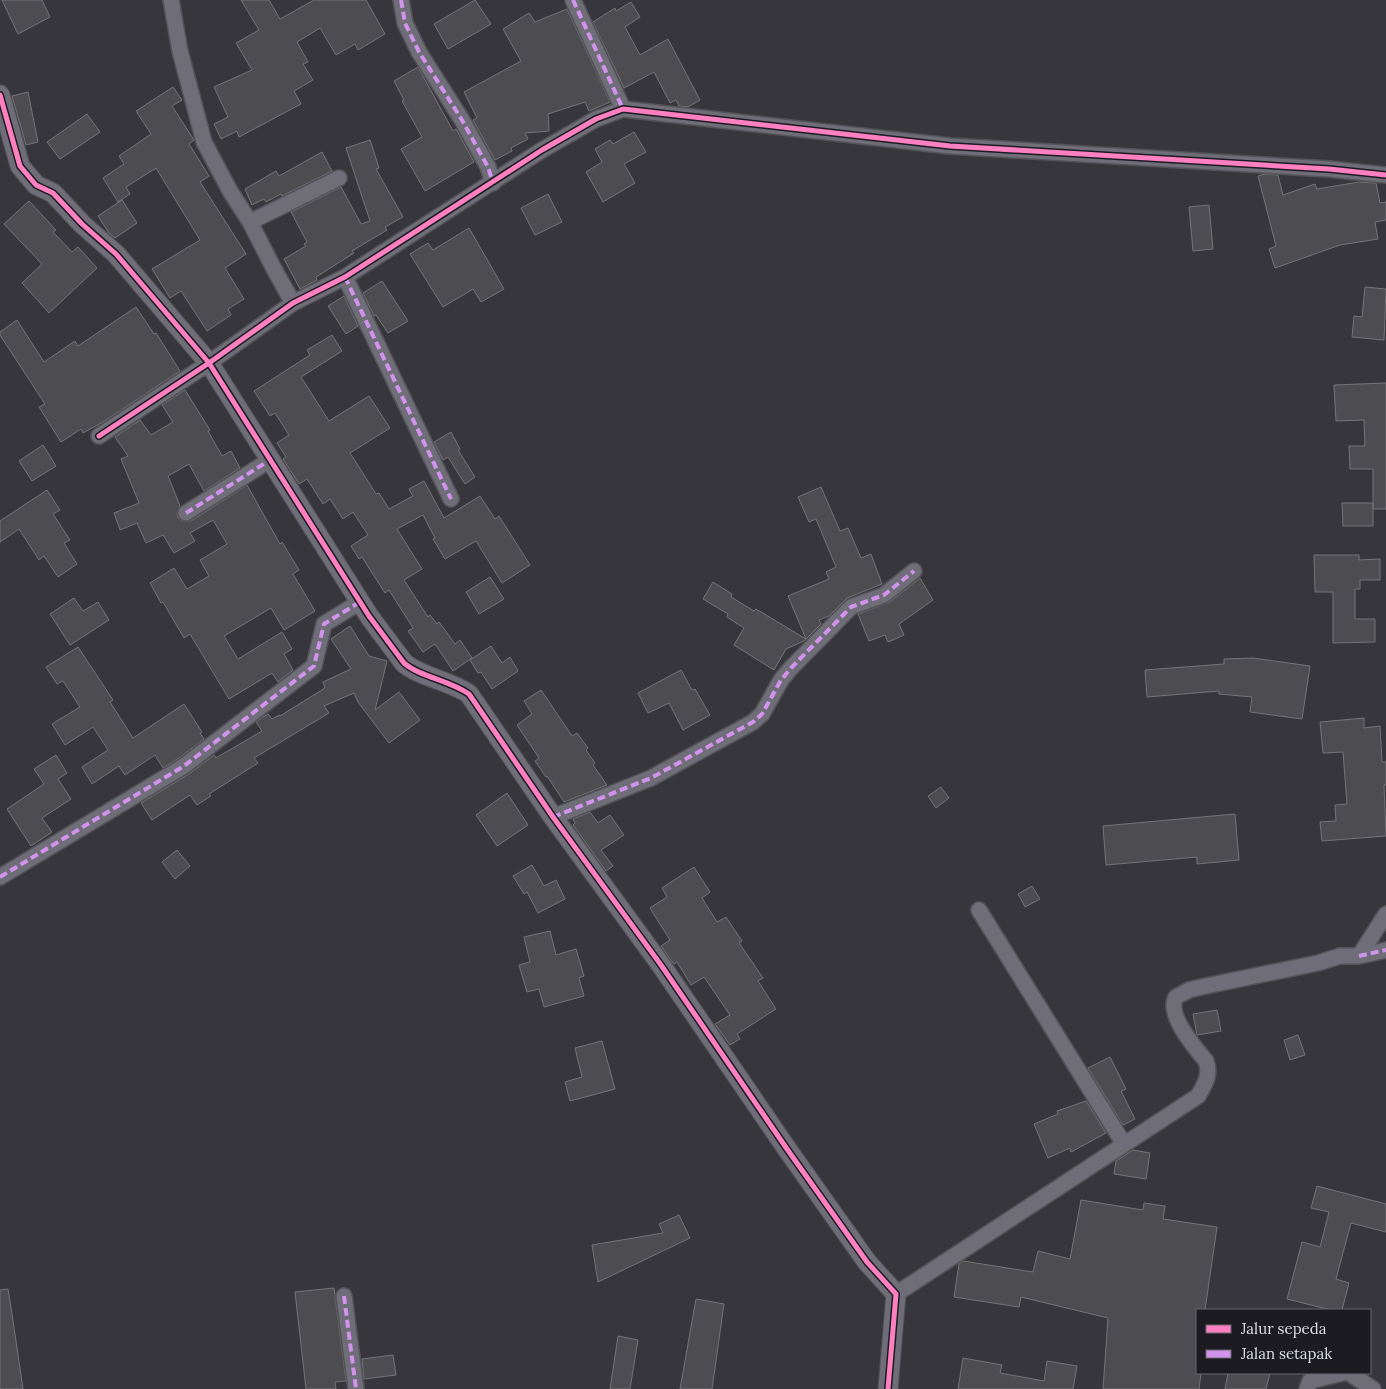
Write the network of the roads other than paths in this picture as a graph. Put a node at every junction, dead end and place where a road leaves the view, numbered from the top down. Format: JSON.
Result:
{"nodes":[{"id":1,"x":171,"y":0,"type":"edge"},
{"id":2,"x":401,"y":0,"type":"edge"},
{"id":3,"x":573,"y":0,"type":"edge"},
{"id":4,"x":0,"y":95,"type":"edge"},
{"id":5,"x":622,"y":109,"type":"junction"},
{"id":6,"x":1386,"y":175,"type":"edge"},
{"id":7,"x":339,"y":178,"type":"dead end"},
{"id":8,"x":493,"y":183,"type":"junction"},
{"id":9,"x":250,"y":222,"type":"junction"},
{"id":10,"x":345,"y":277,"type":"junction"},
{"id":11,"x":293,"y":303,"type":"junction"},
{"id":12,"x":209,"y":363,"type":"junction"},
{"id":13,"x":99,"y":436,"type":"dead end"},
{"id":14,"x":270,"y":460,"type":"junction"},
{"id":15,"x":451,"y":499,"type":"dead end"},
{"id":16,"x":186,"y":513,"type":"dead end"},
{"id":17,"x":914,"y":571,"type":"dead end"},
{"id":18,"x":360,"y":602,"type":"junction"},
{"id":19,"x":553,"y":817,"type":"junction"},
{"id":20,"x":0,"y":877,"type":"edge"},
{"id":21,"x":979,"y":910,"type":"dead end"},
{"id":22,"x":1386,"y":914,"type":"edge"},
{"id":23,"x":1386,"y":950,"type":"edge"},
{"id":24,"x":1359,"y":956,"type":"junction"},
{"id":25,"x":1124,"y":1144,"type":"junction"},
{"id":26,"x":896,"y":1294,"type":"junction"},
{"id":27,"x":344,"y":1296,"type":"dead end"},
{"id":28,"x":1339,"y":1374,"type":"edge"},
{"id":29,"x":1350,"y":1374,"type":"edge"},
{"id":30,"x":356,"y":1389,"type":"edge"},
{"id":31,"x":888,"y":1389,"type":"edge"},
{"id":32,"x":1307,"y":1389,"type":"edge"},
{"id":33,"x":1373,"y":1389,"type":"edge"}],
"edges":[{"from":1,"to":9,"type":"street"},
{"from":2,"to":8,"type":"street"},
{"from":3,"to":5,"type":"street"},
{"from":4,"to":12,"type":"street"},
{"from":5,"to":6,"type":"street"},
{"from":5,"to":8,"type":"street"},
{"from":7,"to":9,"type":"street"},
{"from":8,"to":10,"type":"street"},
{"from":9,"to":11,"type":"street"},
{"from":10,"to":11,"type":"street"},
{"from":10,"to":15,"type":"street"},
{"from":11,"to":12,"type":"street"},
{"from":12,"to":13,"type":"street"},
{"from":12,"to":14,"type":"street"},
{"from":14,"to":16,"type":"street"},
{"from":14,"to":18,"type":"street"},
{"from":17,"to":19,"type":"street"},
{"from":18,"to":19,"type":"street"},
{"from":18,"to":20,"type":"street"},
{"from":19,"to":26,"type":"street"},
{"from":21,"to":25,"type":"street"},
{"from":22,"to":24,"type":"street"},
{"from":23,"to":24,"type":"street"},
{"from":24,"to":25,"type":"street"},
{"from":25,"to":26,"type":"street"},
{"from":26,"to":31,"type":"street"},
{"from":27,"to":30,"type":"street"},
{"from":28,"to":32,"type":"street"},
{"from":29,"to":33,"type":"street"}]}
